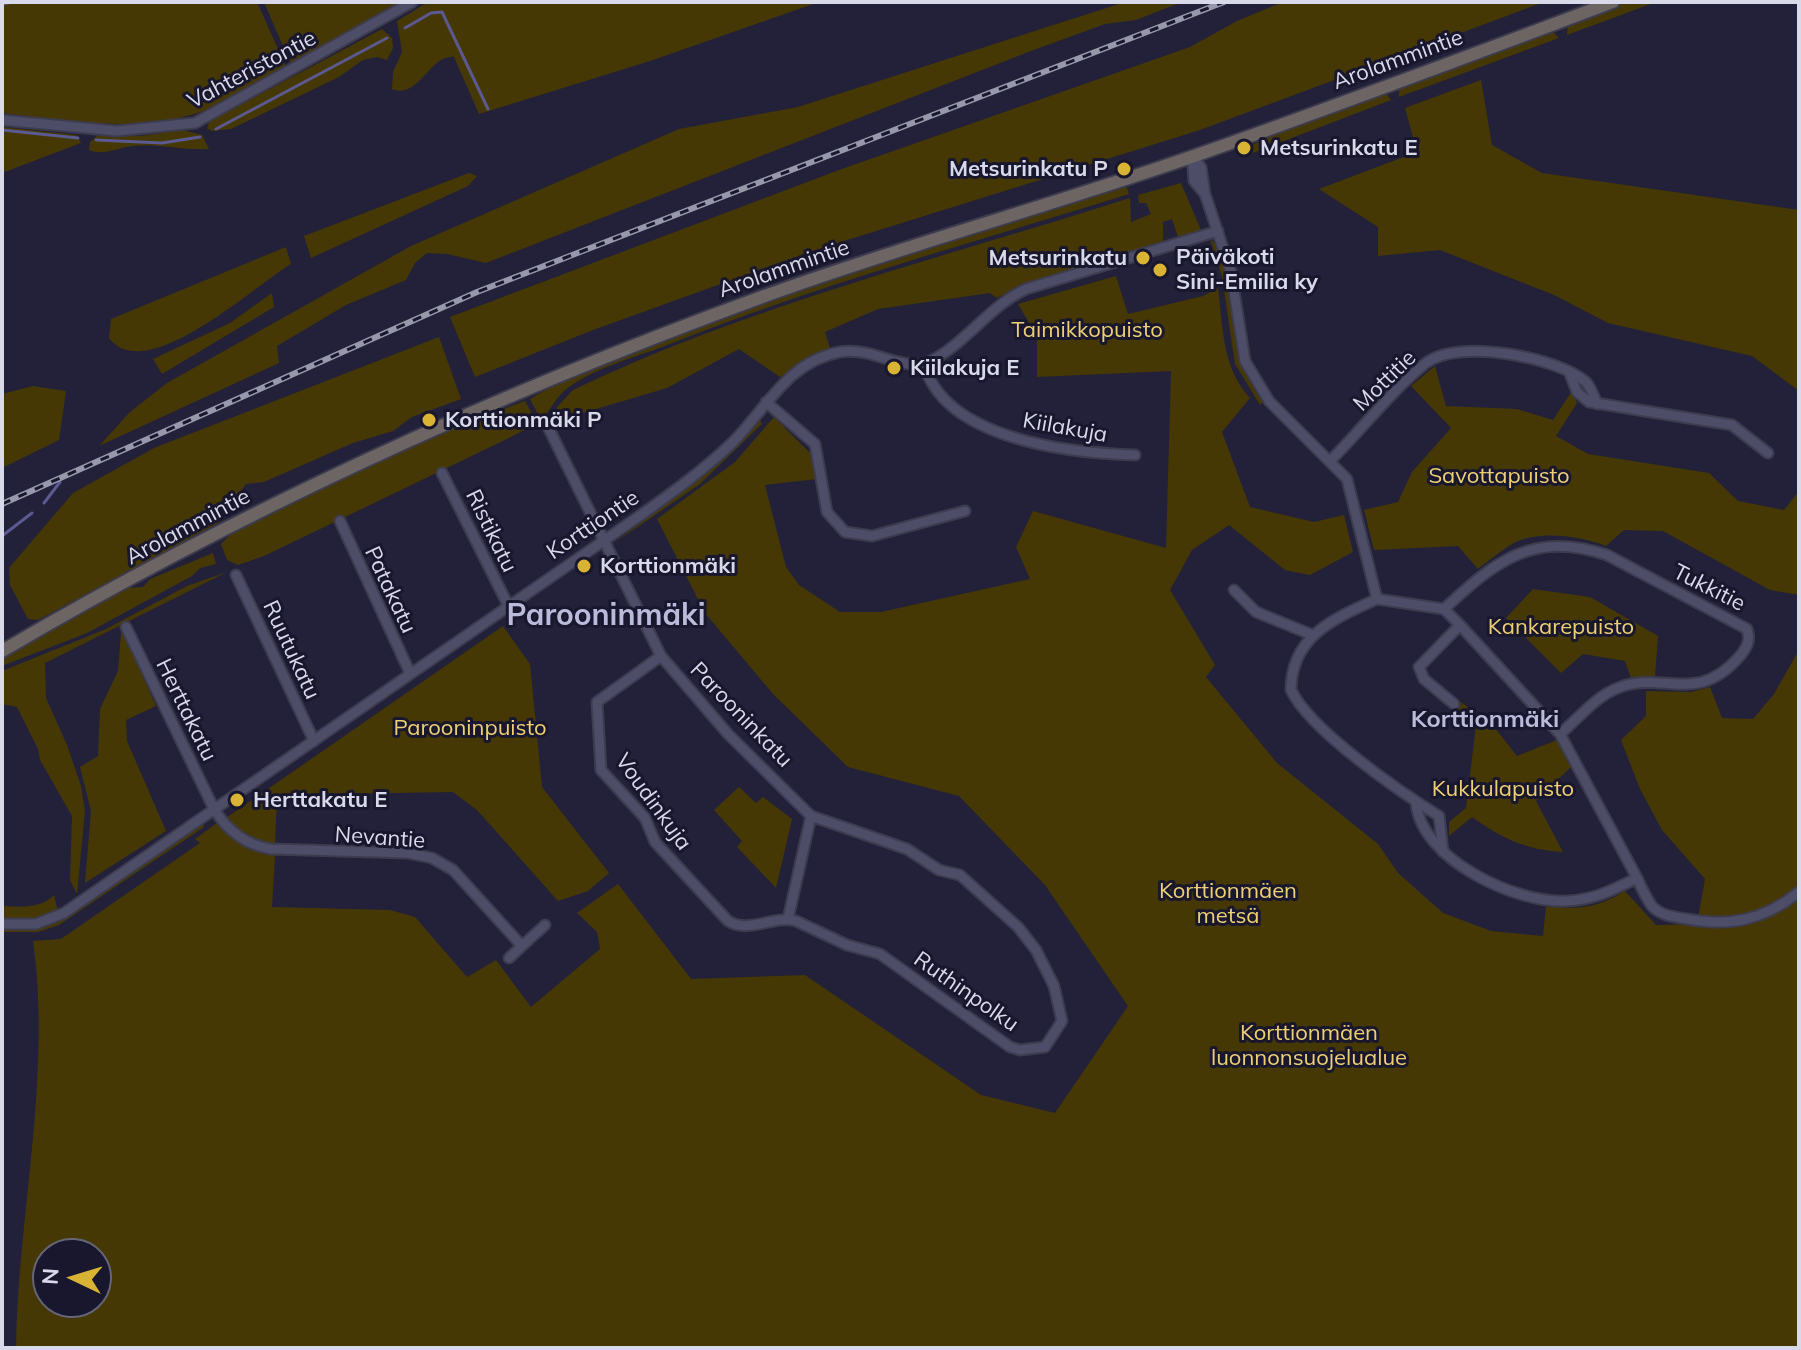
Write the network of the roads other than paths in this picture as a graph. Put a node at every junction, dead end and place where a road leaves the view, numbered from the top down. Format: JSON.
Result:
{"nodes":[{"id":1,"x":412,"y":2,"type":"edge"},
{"id":2,"x":1613,"y":2,"type":"edge"},
{"id":3,"x":2,"y":120,"type":"edge"},
{"id":4,"x":1192,"y":157,"type":"junction"},
{"id":5,"x":1218,"y":231,"type":"junction"},
{"id":6,"x":924,"y":364,"type":"junction"},
{"id":7,"x":766,"y":402,"type":"junction"},
{"id":8,"x":549,"y":429,"type":"dead end"},
{"id":9,"x":1768,"y":453,"type":"dead end"},
{"id":10,"x":1135,"y":455,"type":"dead end"},
{"id":11,"x":1331,"y":460,"type":"junction"},
{"id":12,"x":442,"y":473,"type":"dead end"},
{"id":13,"x":965,"y":511,"type":"dead end"},
{"id":14,"x":340,"y":521,"type":"dead end"},
{"id":15,"x":603,"y":540,"type":"junction"},
{"id":16,"x":236,"y":575,"type":"dead end"},
{"id":17,"x":1234,"y":590,"type":"dead end"},
{"id":18,"x":1377,"y":599,"type":"junction"},
{"id":19,"x":508,"y":605,"type":"junction"},
{"id":20,"x":1444,"y":609,"type":"junction"},
{"id":21,"x":1460,"y":625,"type":"junction"},
{"id":22,"x":126,"y":627,"type":"dead end"},
{"id":23,"x":1310,"y":634,"type":"junction"},
{"id":24,"x":2,"y":651,"type":"edge"},
{"id":25,"x":661,"y":656,"type":"junction"},
{"id":26,"x":410,"y":673,"type":"junction"},
{"id":27,"x":1454,"y":704,"type":"dead end"},
{"id":28,"x":1560,"y":734,"type":"junction"},
{"id":29,"x":314,"y":741,"type":"junction"},
{"id":30,"x":1416,"y":802,"type":"junction"},
{"id":31,"x":214,"y":809,"type":"junction"},
{"id":32,"x":811,"y":816,"type":"junction"},
{"id":33,"x":1443,"y":852,"type":"junction"},
{"id":34,"x":1637,"y":878,"type":"junction"},
{"id":35,"x":1799,"y":892,"type":"edge"},
{"id":36,"x":788,"y":919,"type":"junction"},
{"id":37,"x":2,"y":924,"type":"edge"},
{"id":38,"x":545,"y":925,"type":"dead end"},
{"id":39,"x":522,"y":946,"type":"junction"},
{"id":40,"x":509,"y":958,"type":"dead end"}],
"edges":[{"from":1,"to":3,"type":"street","name":"Vahteristontie"},
{"from":2,"to":4,"type":"street","name":"Arolammintie"},
{"from":4,"to":5,"type":"street"},
{"from":4,"to":24,"type":"street","name":"Arolammintie"},
{"from":5,"to":6,"type":"street"},
{"from":5,"to":11,"type":"street"},
{"from":6,"to":7,"type":"street","name":"Korttiontie"},
{"from":6,"to":10,"type":"street","name":"Kiilakuja"},
{"from":7,"to":13,"type":"street"},
{"from":7,"to":15,"type":"street","name":"Korttiontie"},
{"from":8,"to":15,"type":"street","name":"Parooninkatu"},
{"from":9,"to":11,"type":"street","name":"Mottitie"},
{"from":11,"to":18,"type":"street"},
{"from":12,"to":19,"type":"street","name":"Ristikatu"},
{"from":14,"to":26,"type":"street","name":"Patakatu"},
{"from":15,"to":19,"type":"street","name":"Korttiontie"},
{"from":15,"to":25,"type":"street","name":"Parooninkatu"},
{"from":16,"to":29,"type":"street","name":"Ruutukatu"},
{"from":17,"to":23,"type":"street"},
{"from":18,"to":20,"type":"street"},
{"from":18,"to":23,"type":"street"},
{"from":19,"to":26,"type":"street","name":"Korttiontie"},
{"from":20,"to":21,"type":"street"},
{"from":20,"to":28,"type":"street","name":"Tukkitie"},
{"from":21,"to":27,"type":"street"},
{"from":21,"to":28,"type":"street"},
{"from":22,"to":31,"type":"street","name":"Herttakatu"},
{"from":23,"to":30,"type":"street"},
{"from":25,"to":32,"type":"street","name":"Parooninkatu"},
{"from":25,"to":36,"type":"street","name":"Voudinkuja"},
{"from":26,"to":29,"type":"street","name":"Korttiontie"},
{"from":28,"to":34,"type":"street"},
{"from":29,"to":31,"type":"street","name":"Korttiontie"},
{"from":30,"to":33,"type":"street"},
{"from":30,"to":33,"type":"street"},
{"from":31,"to":37,"type":"street","name":"Korttiontie"},
{"from":31,"to":39,"type":"street","name":"Nevantie"},
{"from":32,"to":36,"type":"street"},
{"from":32,"to":36,"type":"street","name":"Ruthinpolku"},
{"from":33,"to":34,"type":"street"},
{"from":34,"to":35,"type":"street"},
{"from":38,"to":39,"type":"street"},
{"from":39,"to":40,"type":"street"}]}
